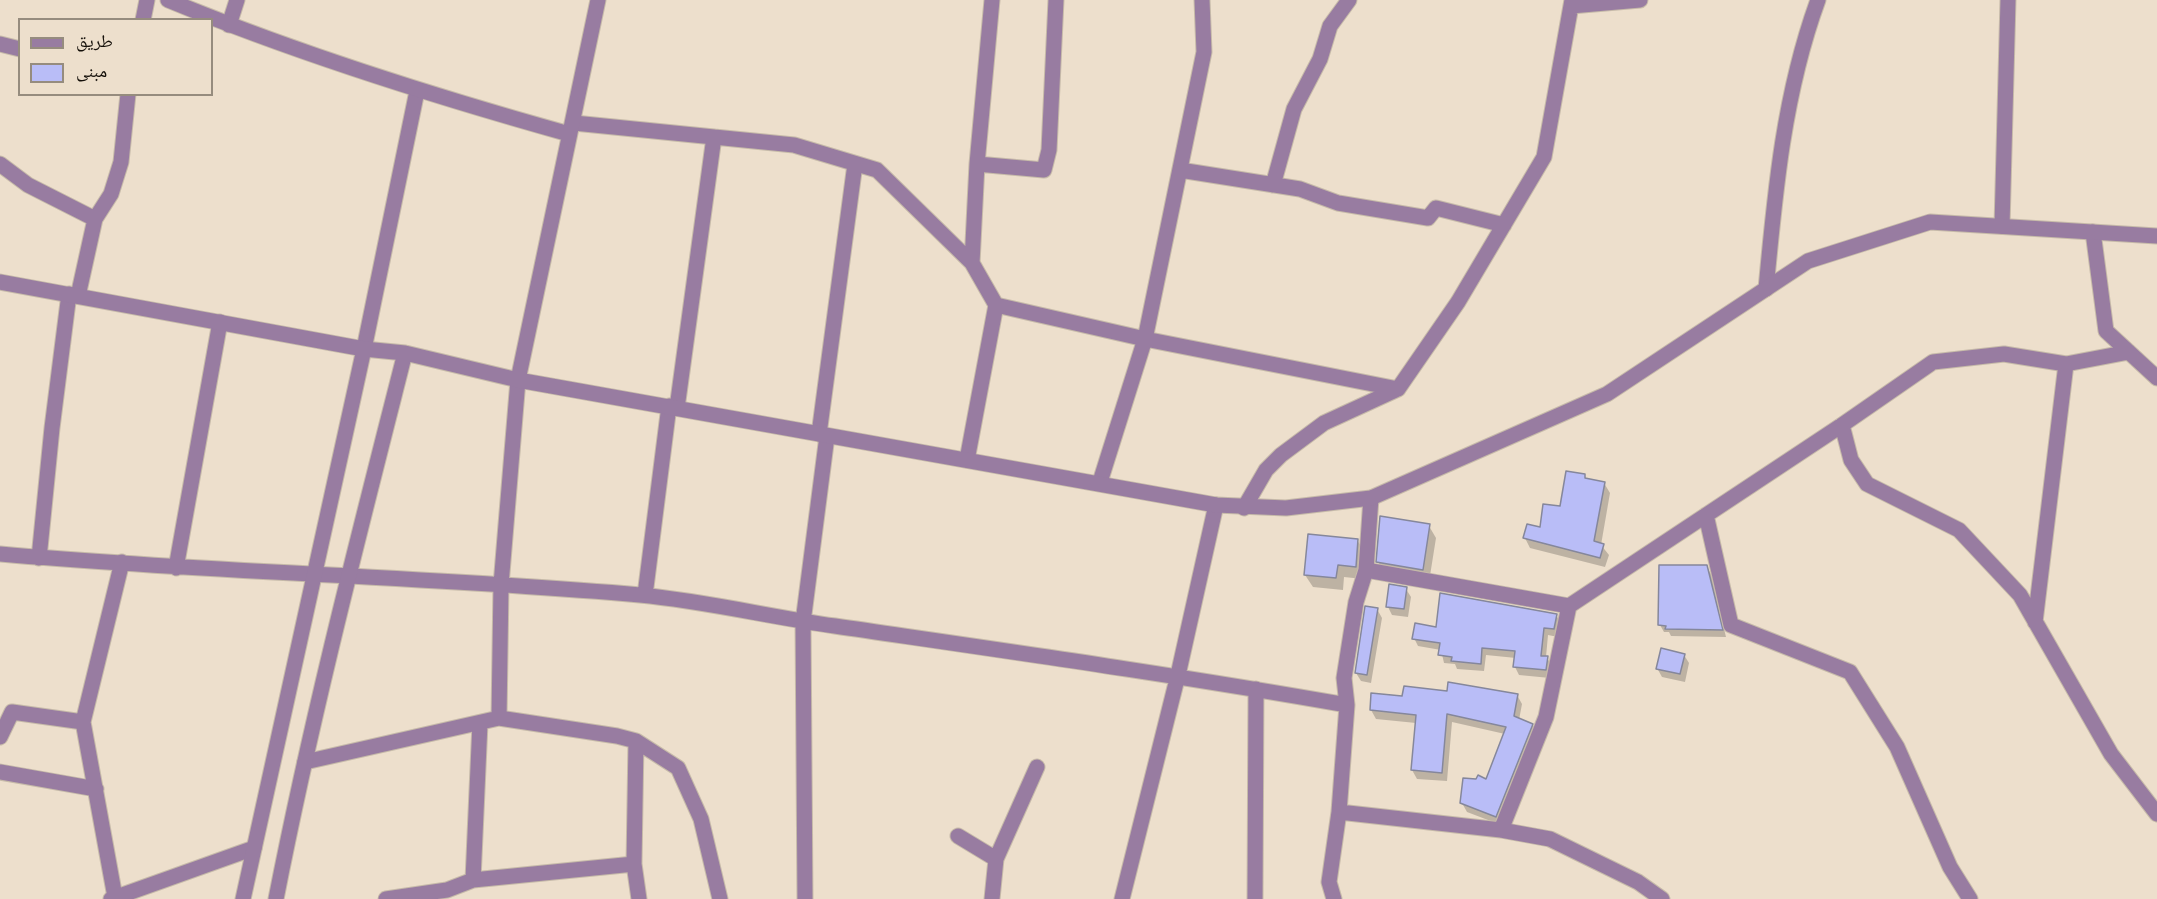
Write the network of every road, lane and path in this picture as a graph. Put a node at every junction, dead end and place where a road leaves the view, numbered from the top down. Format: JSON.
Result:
{"nodes":[{"id":1,"x":147,"y":0,"type":"edge"},
{"id":2,"x":168,"y":0,"type":"edge"},
{"id":3,"x":237,"y":0,"type":"edge"},
{"id":4,"x":598,"y":0,"type":"edge"},
{"id":5,"x":992,"y":0,"type":"edge"},
{"id":6,"x":1056,"y":0,"type":"edge"},
{"id":7,"x":1202,"y":0,"type":"edge"},
{"id":8,"x":1348,"y":0,"type":"edge"},
{"id":9,"x":1640,"y":0,"type":"edge"},
{"id":10,"x":1818,"y":0,"type":"edge"},
{"id":11,"x":2008,"y":0,"type":"edge"},
{"id":12,"x":1571,"y":3,"type":"edge"},
{"id":13,"x":142,"y":18,"type":"edge"},
{"id":14,"x":212,"y":18,"type":"edge"},
{"id":15,"x":213,"y":18,"type":"edge"},
{"id":16,"x":229,"y":25,"type":"junction"},
{"id":17,"x":0,"y":44,"type":"edge"},
{"id":18,"x":18,"y":48,"type":"edge"},
{"id":19,"x":417,"y":91,"type":"junction"},
{"id":20,"x":128,"y":96,"type":"edge"},
{"id":21,"x":571,"y":129,"type":"junction"},
{"id":22,"x":714,"y":136,"type":"junction"},
{"id":23,"x":0,"y":164,"type":"edge"},
{"id":24,"x":855,"y":164,"type":"junction"},
{"id":25,"x":977,"y":164,"type":"junction"},
{"id":26,"x":1180,"y":170,"type":"junction"},
{"id":27,"x":1273,"y":185,"type":"junction"},
{"id":28,"x":95,"y":219,"type":"junction"},
{"id":29,"x":1504,"y":225,"type":"junction"},
{"id":30,"x":2002,"y":226,"type":"junction"},
{"id":31,"x":2093,"y":232,"type":"junction"},
{"id":32,"x":2157,"y":236,"type":"edge"},
{"id":33,"x":972,"y":263,"type":"junction"},
{"id":34,"x":0,"y":282,"type":"edge"},
{"id":35,"x":1766,"y":289,"type":"junction"},
{"id":36,"x":74,"y":295,"type":"junction"},
{"id":37,"x":996,"y":304,"type":"junction"},
{"id":38,"x":219,"y":322,"type":"junction"},
{"id":39,"x":1145,"y":339,"type":"junction"},
{"id":40,"x":364,"y":349,"type":"junction"},
{"id":41,"x":2129,"y":352,"type":"junction"},
{"id":42,"x":405,"y":353,"type":"junction"},
{"id":43,"x":2066,"y":364,"type":"junction"},
{"id":44,"x":2157,"y":378,"type":"edge"},
{"id":45,"x":518,"y":380,"type":"junction"},
{"id":46,"x":1398,"y":389,"type":"junction"},
{"id":47,"x":673,"y":407,"type":"junction"},
{"id":48,"x":1842,"y":425,"type":"junction"},
{"id":49,"x":823,"y":435,"type":"junction"},
{"id":50,"x":967,"y":460,"type":"junction"},
{"id":51,"x":1100,"y":482,"type":"junction"},
{"id":52,"x":1371,"y":498,"type":"junction"},
{"id":53,"x":1216,"y":505,"type":"junction"},
{"id":54,"x":1244,"y":508,"type":"junction"},
{"id":55,"x":1706,"y":515,"type":"junction"},
{"id":56,"x":0,"y":554,"type":"edge"},
{"id":57,"x":39,"y":558,"type":"junction"},
{"id":58,"x":122,"y":562,"type":"junction"},
{"id":59,"x":176,"y":568,"type":"junction"},
{"id":60,"x":1366,"y":570,"type":"junction"},
{"id":61,"x":314,"y":575,"type":"junction"},
{"id":62,"x":348,"y":578,"type":"junction"},
{"id":63,"x":501,"y":585,"type":"junction"},
{"id":64,"x":645,"y":595,"type":"junction"},
{"id":65,"x":1569,"y":606,"type":"junction"},
{"id":66,"x":802,"y":622,"type":"junction"},
{"id":67,"x":2036,"y":622,"type":"junction"},
{"id":68,"x":1178,"y":675,"type":"junction"},
{"id":69,"x":1256,"y":689,"type":"junction"},
{"id":70,"x":1347,"y":705,"type":"junction"},
{"id":71,"x":6,"y":711,"type":"edge"},
{"id":72,"x":500,"y":718,"type":"junction"},
{"id":73,"x":83,"y":722,"type":"junction"},
{"id":74,"x":480,"y":723,"type":"junction"},
{"id":75,"x":0,"y":737,"type":"edge"},
{"id":76,"x":636,"y":741,"type":"junction"},
{"id":77,"x":305,"y":762,"type":"junction"},
{"id":78,"x":1037,"y":767,"type":"dead end"},
{"id":79,"x":0,"y":772,"type":"edge"},
{"id":80,"x":96,"y":789,"type":"junction"},
{"id":81,"x":1339,"y":812,"type":"junction"},
{"id":82,"x":2157,"y":814,"type":"edge"},
{"id":83,"x":1501,"y":830,"type":"junction"},
{"id":84,"x":958,"y":836,"type":"dead end"},
{"id":85,"x":254,"y":848,"type":"junction"},
{"id":86,"x":996,"y":859,"type":"junction"},
{"id":87,"x":634,"y":864,"type":"junction"},
{"id":88,"x":473,"y":880,"type":"junction"},
{"id":89,"x":447,"y":894,"type":"edge"},
{"id":90,"x":113,"y":898,"type":"edge"},
{"id":91,"x":243,"y":899,"type":"edge"},
{"id":92,"x":276,"y":899,"type":"edge"},
{"id":93,"x":386,"y":899,"type":"edge"},
{"id":94,"x":639,"y":899,"type":"edge"},
{"id":95,"x":720,"y":899,"type":"edge"},
{"id":96,"x":805,"y":899,"type":"edge"},
{"id":97,"x":992,"y":899,"type":"edge"},
{"id":98,"x":1122,"y":899,"type":"edge"},
{"id":99,"x":1255,"y":899,"type":"edge"},
{"id":100,"x":1334,"y":899,"type":"edge"},
{"id":101,"x":1662,"y":899,"type":"edge"},
{"id":102,"x":1970,"y":899,"type":"edge"}],
"edges":[{"from":1,"to":13,"type":"street"},
{"from":2,"to":14,"type":"street"},
{"from":3,"to":16,"type":"street"},
{"from":4,"to":21,"type":"street"},
{"from":5,"to":25,"type":"street"},
{"from":6,"to":25,"type":"street"},
{"from":7,"to":26,"type":"street"},
{"from":8,"to":27,"type":"street"},
{"from":9,"to":12,"type":"street"},
{"from":10,"to":35,"type":"street"},
{"from":11,"to":30,"type":"street"},
{"from":12,"to":29,"type":"street"},
{"from":15,"to":16,"type":"street"},
{"from":16,"to":19,"type":"street"},
{"from":17,"to":18,"type":"street"},
{"from":19,"to":21,"type":"street"},
{"from":19,"to":40,"type":"street"},
{"from":20,"to":28,"type":"street"},
{"from":21,"to":22,"type":"street"},
{"from":21,"to":45,"type":"street"},
{"from":22,"to":24,"type":"street"},
{"from":22,"to":47,"type":"street"},
{"from":23,"to":28,"type":"street"},
{"from":24,"to":33,"type":"street"},
{"from":24,"to":49,"type":"street"},
{"from":25,"to":33,"type":"street"},
{"from":26,"to":27,"type":"street"},
{"from":26,"to":39,"type":"street"},
{"from":27,"to":29,"type":"street"},
{"from":28,"to":36,"type":"street"},
{"from":29,"to":46,"type":"street"},
{"from":30,"to":31,"type":"street"},
{"from":30,"to":35,"type":"street"},
{"from":31,"to":32,"type":"street"},
{"from":31,"to":41,"type":"street"},
{"from":33,"to":37,"type":"street"},
{"from":34,"to":36,"type":"street"},
{"from":35,"to":52,"type":"street"},
{"from":36,"to":38,"type":"street"},
{"from":36,"to":57,"type":"street"},
{"from":37,"to":39,"type":"street"},
{"from":37,"to":50,"type":"street"},
{"from":38,"to":40,"type":"street"},
{"from":38,"to":59,"type":"street"},
{"from":39,"to":46,"type":"street"},
{"from":39,"to":51,"type":"street"},
{"from":40,"to":42,"type":"street"},
{"from":40,"to":61,"type":"street"},
{"from":41,"to":43,"type":"street"},
{"from":41,"to":44,"type":"street"},
{"from":42,"to":45,"type":"street"},
{"from":42,"to":62,"type":"street"},
{"from":43,"to":48,"type":"street"},
{"from":43,"to":67,"type":"street"},
{"from":45,"to":47,"type":"street"},
{"from":45,"to":63,"type":"street"},
{"from":46,"to":54,"type":"street"},
{"from":47,"to":49,"type":"street"},
{"from":47,"to":64,"type":"street"},
{"from":48,"to":55,"type":"street"},
{"from":48,"to":67,"type":"street"},
{"from":49,"to":50,"type":"street"},
{"from":49,"to":66,"type":"street"},
{"from":50,"to":51,"type":"street"},
{"from":51,"to":53,"type":"street"},
{"from":52,"to":54,"type":"street"},
{"from":52,"to":60,"type":"street"},
{"from":53,"to":54,"type":"street"},
{"from":53,"to":68,"type":"street"},
{"from":55,"to":65,"type":"street"},
{"from":55,"to":102,"type":"street"},
{"from":56,"to":57,"type":"street"},
{"from":57,"to":58,"type":"street"},
{"from":58,"to":59,"type":"street"},
{"from":58,"to":73,"type":"street"},
{"from":59,"to":61,"type":"street"},
{"from":60,"to":65,"type":"street"},
{"from":60,"to":70,"type":"street"},
{"from":61,"to":62,"type":"street"},
{"from":61,"to":85,"type":"street"},
{"from":62,"to":63,"type":"street"},
{"from":62,"to":77,"type":"street"},
{"from":63,"to":64,"type":"street"},
{"from":63,"to":72,"type":"street"},
{"from":64,"to":66,"type":"street"},
{"from":65,"to":83,"type":"street"},
{"from":66,"to":68,"type":"street"},
{"from":66,"to":96,"type":"street"},
{"from":67,"to":82,"type":"street"},
{"from":68,"to":69,"type":"street"},
{"from":68,"to":98,"type":"street"},
{"from":69,"to":70,"type":"street"},
{"from":69,"to":99,"type":"street"},
{"from":70,"to":81,"type":"street"},
{"from":71,"to":73,"type":"street"},
{"from":71,"to":75,"type":"street"},
{"from":72,"to":74,"type":"street"},
{"from":72,"to":76,"type":"street"},
{"from":73,"to":80,"type":"street"},
{"from":74,"to":77,"type":"street"},
{"from":74,"to":88,"type":"street"},
{"from":76,"to":87,"type":"street"},
{"from":76,"to":95,"type":"street"},
{"from":77,"to":92,"type":"street"},
{"from":78,"to":86,"type":"street"},
{"from":79,"to":80,"type":"street"},
{"from":80,"to":90,"type":"street"},
{"from":81,"to":83,"type":"street"},
{"from":81,"to":100,"type":"street"},
{"from":83,"to":101,"type":"street"},
{"from":84,"to":86,"type":"street"},
{"from":85,"to":90,"type":"street"},
{"from":85,"to":91,"type":"street"},
{"from":86,"to":97,"type":"street"},
{"from":87,"to":88,"type":"street"},
{"from":87,"to":94,"type":"street"},
{"from":88,"to":89,"type":"street"},
{"from":89,"to":93,"type":"street"}]}
